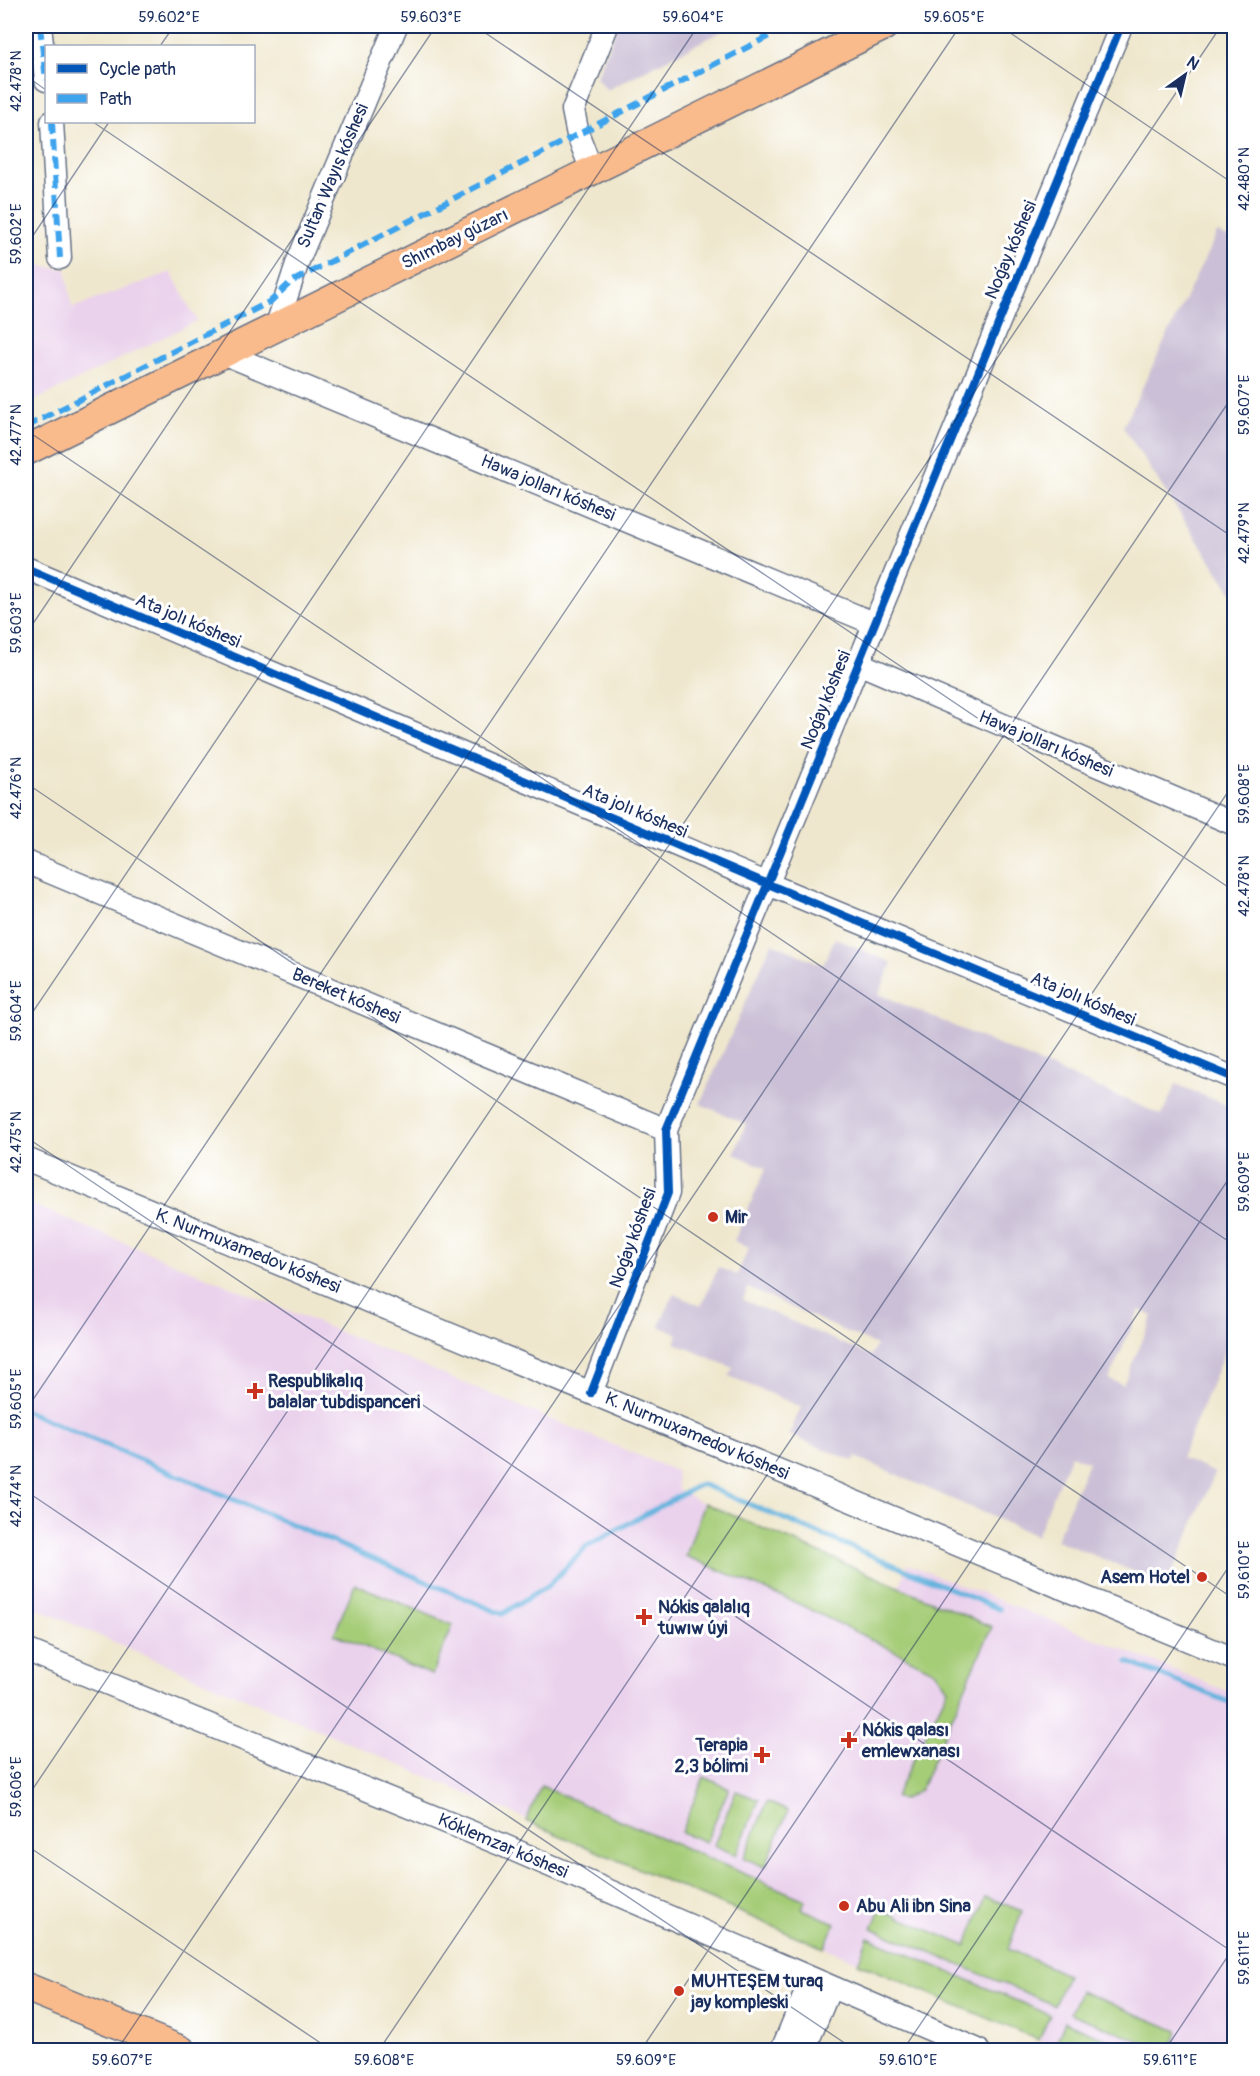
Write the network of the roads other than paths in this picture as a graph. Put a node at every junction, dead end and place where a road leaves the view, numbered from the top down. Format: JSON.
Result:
{"nodes":[{"id":1,"x":40,"y":26,"type":"edge"},
{"id":2,"x":396,"y":26,"type":"edge"},
{"id":3,"x":608,"y":26,"type":"edge"},
{"id":4,"x":884,"y":26,"type":"edge"},
{"id":5,"x":1121,"y":26,"type":"edge"},
{"id":6,"x":45,"y":71,"type":"edge"},
{"id":7,"x":52,"y":123,"type":"edge"},
{"id":8,"x":592,"y":171,"type":"junction"},
{"id":9,"x":60,"y":258,"type":"dead end"},
{"id":10,"x":276,"y":328,"type":"junction"},
{"id":11,"x":223,"y":353,"type":"junction"},
{"id":12,"x":26,"y":451,"type":"edge"},
{"id":13,"x":26,"y":568,"type":"edge"},
{"id":14,"x":873,"y":623,"type":"junction"},
{"id":15,"x":858,"y":663,"type":"junction"},
{"id":16,"x":1234,"y":824,"type":"edge"},
{"id":17,"x":26,"y":862,"type":"edge"},
{"id":18,"x":768,"y":884,"type":"junction"},
{"id":19,"x":1234,"y":1078,"type":"edge"},
{"id":20,"x":666,"y":1130,"type":"junction"},
{"id":21,"x":26,"y":1159,"type":"edge"},
{"id":22,"x":591,"y":1393,"type":"junction"},
{"id":23,"x":26,"y":1650,"type":"edge"},
{"id":24,"x":1234,"y":1659,"type":"edge"},
{"id":25,"x":821,"y":1984,"type":"junction"},
{"id":26,"x":26,"y":1986,"type":"edge"},
{"id":27,"x":181,"y":2050,"type":"edge"},
{"id":28,"x":782,"y":2050,"type":"edge"},
{"id":29,"x":804,"y":2050,"type":"edge"},
{"id":30,"x":978,"y":2050,"type":"edge"}],
"edges":[{"from":1,"to":6,"type":"street"},
{"from":2,"to":10,"type":"street","name":"Sultan Wayıs kóshesi"},
{"from":3,"to":8,"type":"street"},
{"from":4,"to":8,"type":"main road","name":"Shımbay gúzarı"},
{"from":5,"to":14,"type":"street","name":"Noǵay kóshesi"},
{"from":7,"to":9,"type":"street"},
{"from":8,"to":10,"type":"main road","name":"Shımbay gúzarı"},
{"from":10,"to":11,"type":"main road","name":"Shımbay gúzarı"},
{"from":11,"to":12,"type":"main road","name":"Shımbay gúzarı"},
{"from":11,"to":14,"type":"street","name":"Hawa jolları kóshesi"},
{"from":13,"to":18,"type":"street","name":"Ata jolı kóshesi"},
{"from":14,"to":15,"type":"street","name":"Noǵay kóshesi"},
{"from":15,"to":16,"type":"street","name":"Hawa jolları kóshesi"},
{"from":15,"to":18,"type":"street","name":"Noǵay kóshesi"},
{"from":17,"to":20,"type":"street","name":"Bereket kóshesi"},
{"from":18,"to":19,"type":"street","name":"Ata jolı kóshesi"},
{"from":18,"to":20,"type":"street","name":"Noǵay kóshesi"},
{"from":20,"to":22,"type":"street","name":"Noǵay kóshesi"},
{"from":21,"to":22,"type":"street","name":"K. Nurmuxamedov kóshesi"},
{"from":22,"to":24,"type":"street","name":"K. Nurmuxamedov kóshesi"},
{"from":23,"to":25,"type":"street","name":"Kóklemzar kóshesi"},
{"from":25,"to":28,"type":"street"},
{"from":25,"to":29,"type":"street"},
{"from":25,"to":30,"type":"street","name":"Kóklemzar kóshesi"},
{"from":26,"to":27,"type":"main road"}]}
